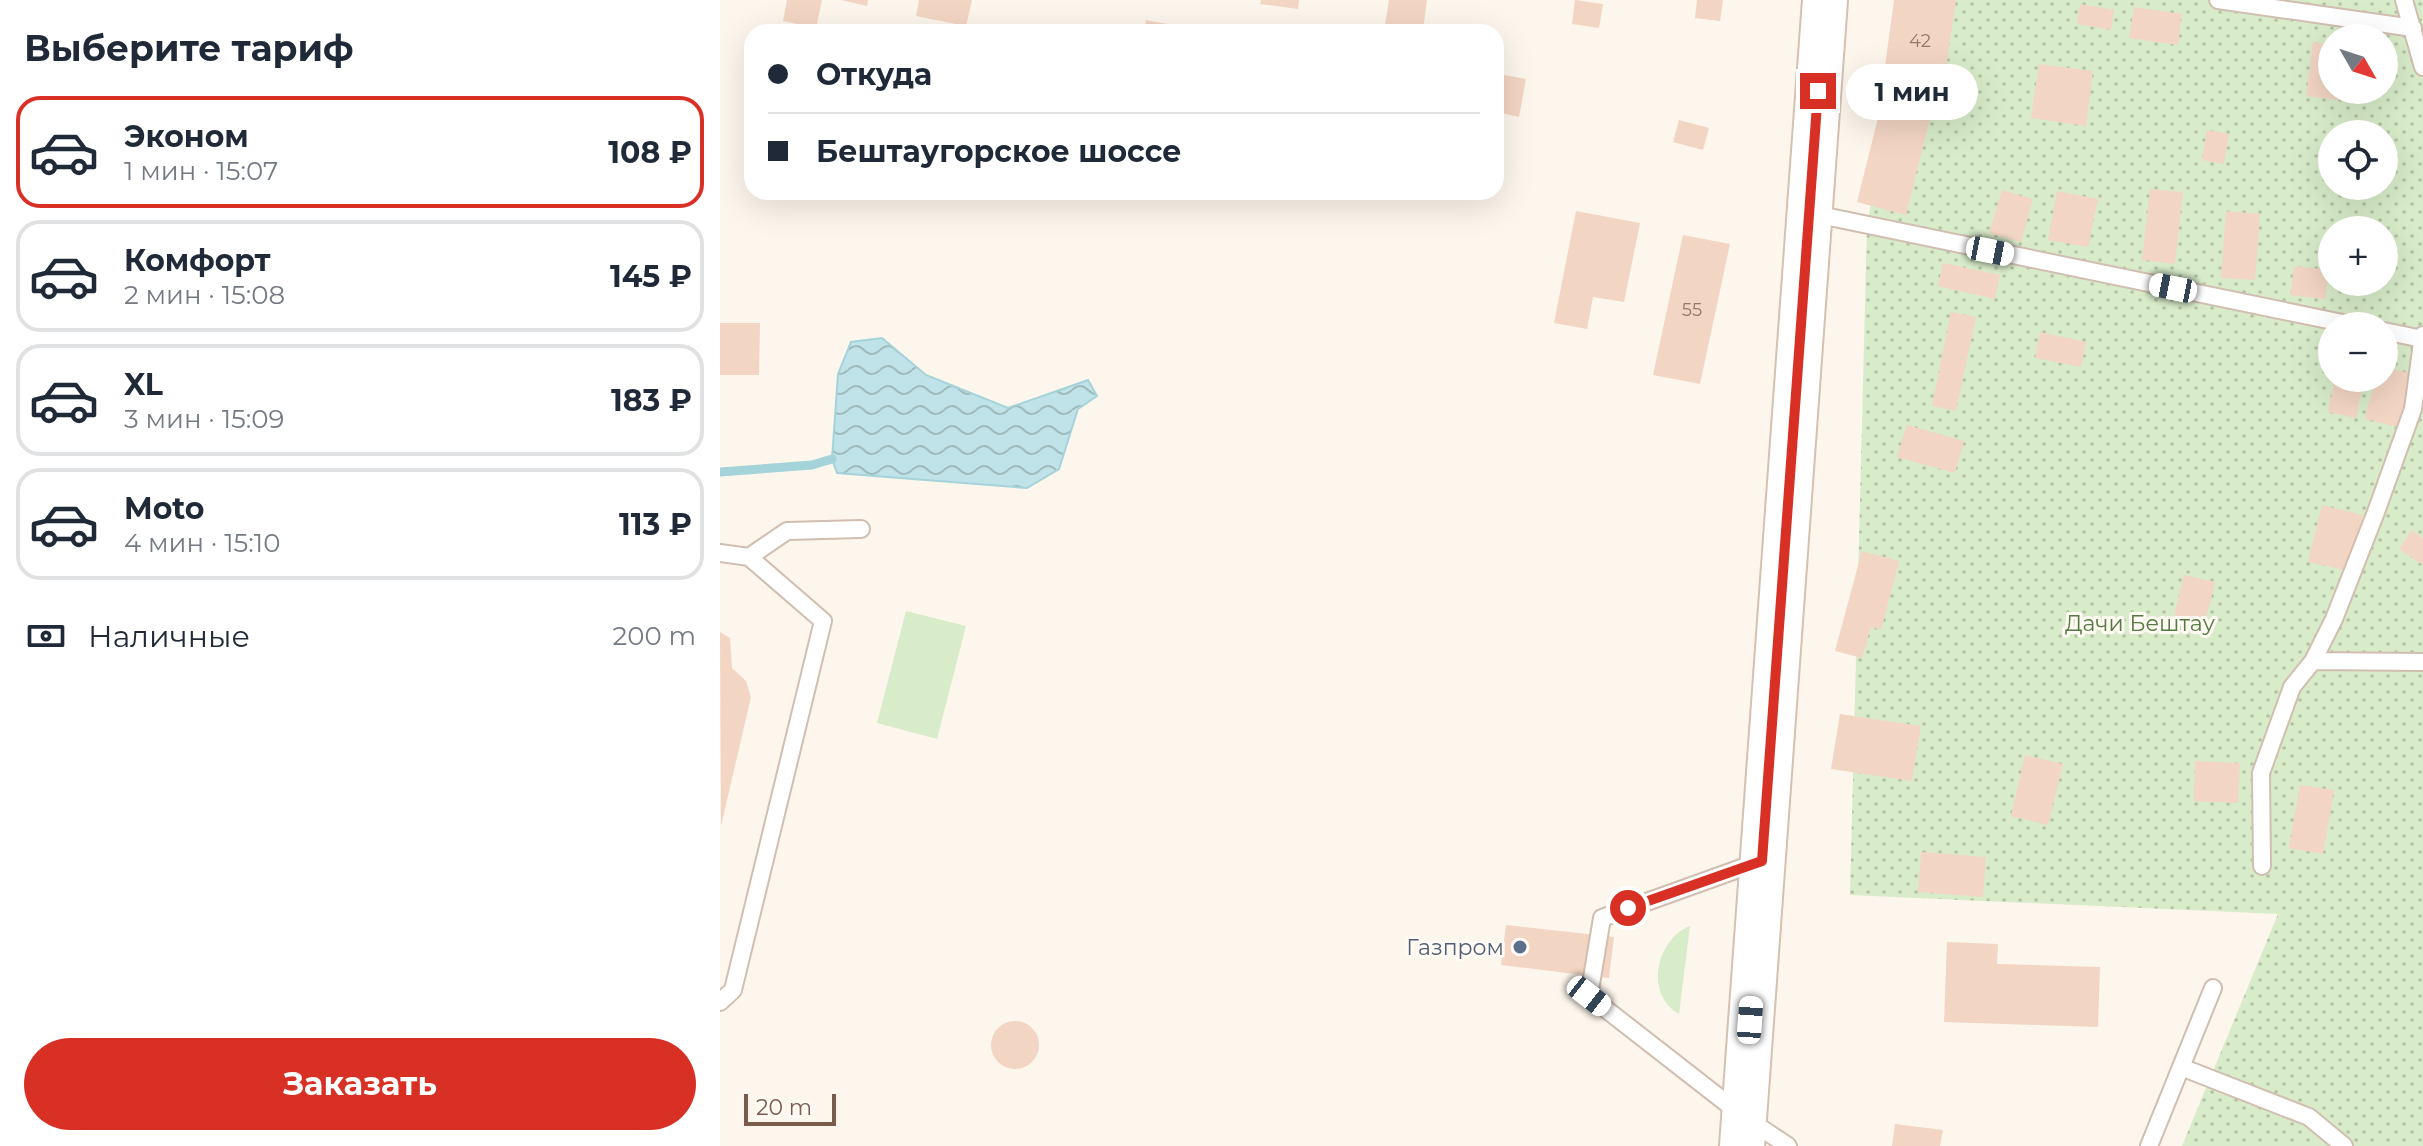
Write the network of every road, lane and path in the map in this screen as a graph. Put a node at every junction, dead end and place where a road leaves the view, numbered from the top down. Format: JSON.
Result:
{"nodes":[{"id":1,"x":1825,"y":0,"type":"edge"},
{"id":2,"x":2218,"y":0,"type":"edge"},
{"id":3,"x":2404,"y":0,"type":"edge"},
{"id":4,"x":2413,"y":28,"type":"junction"},
{"id":5,"x":2423,"y":67,"type":"edge"},
{"id":6,"x":1809,"y":212,"type":"junction"},
{"id":7,"x":2318,"y":318,"type":"edge"},
{"id":8,"x":2398,"y":333,"type":"edge"},
{"id":9,"x":2423,"y":337,"type":"edge"},
{"id":10,"x":861,"y":529,"type":"dead end"},
{"id":11,"x":720,"y":553,"type":"edge"},
{"id":12,"x":749,"y":557,"type":"junction"},
{"id":13,"x":2313,"y":661,"type":"junction"},
{"id":14,"x":2423,"y":662,"type":"edge"},
{"id":15,"x":1762,"y":861,"type":"junction"},
{"id":16,"x":2262,"y":866,"type":"dead end"},
{"id":17,"x":2213,"y":988,"type":"dead end"},
{"id":18,"x":720,"y":1002,"type":"edge"},
{"id":19,"x":2181,"y":1067,"type":"junction"},
{"id":20,"x":1742,"y":1131,"type":"edge"},
{"id":21,"x":1788,"y":1146,"type":"edge"},
{"id":22,"x":2149,"y":1146,"type":"edge"},
{"id":23,"x":2344,"y":1146,"type":"edge"}],
"edges":[{"from":1,"to":6,"type":"main road"},
{"from":2,"to":4,"type":"lane"},
{"from":3,"to":4,"type":"lane"},
{"from":4,"to":5,"type":"lane"},
{"from":6,"to":7,"type":"lane"},
{"from":6,"to":15,"type":"main road"},
{"from":8,"to":9,"type":"lane"},
{"from":9,"to":13,"type":"lane"},
{"from":10,"to":12,"type":"lane"},
{"from":11,"to":12,"type":"lane"},
{"from":12,"to":18,"type":"lane"},
{"from":13,"to":14,"type":"lane"},
{"from":13,"to":16,"type":"lane"},
{"from":15,"to":20,"type":"main road"},
{"from":15,"to":20,"type":"lane"},
{"from":17,"to":19,"type":"lane"},
{"from":19,"to":22,"type":"lane"},
{"from":19,"to":23,"type":"lane"},
{"from":20,"to":21,"type":"lane"}]}
